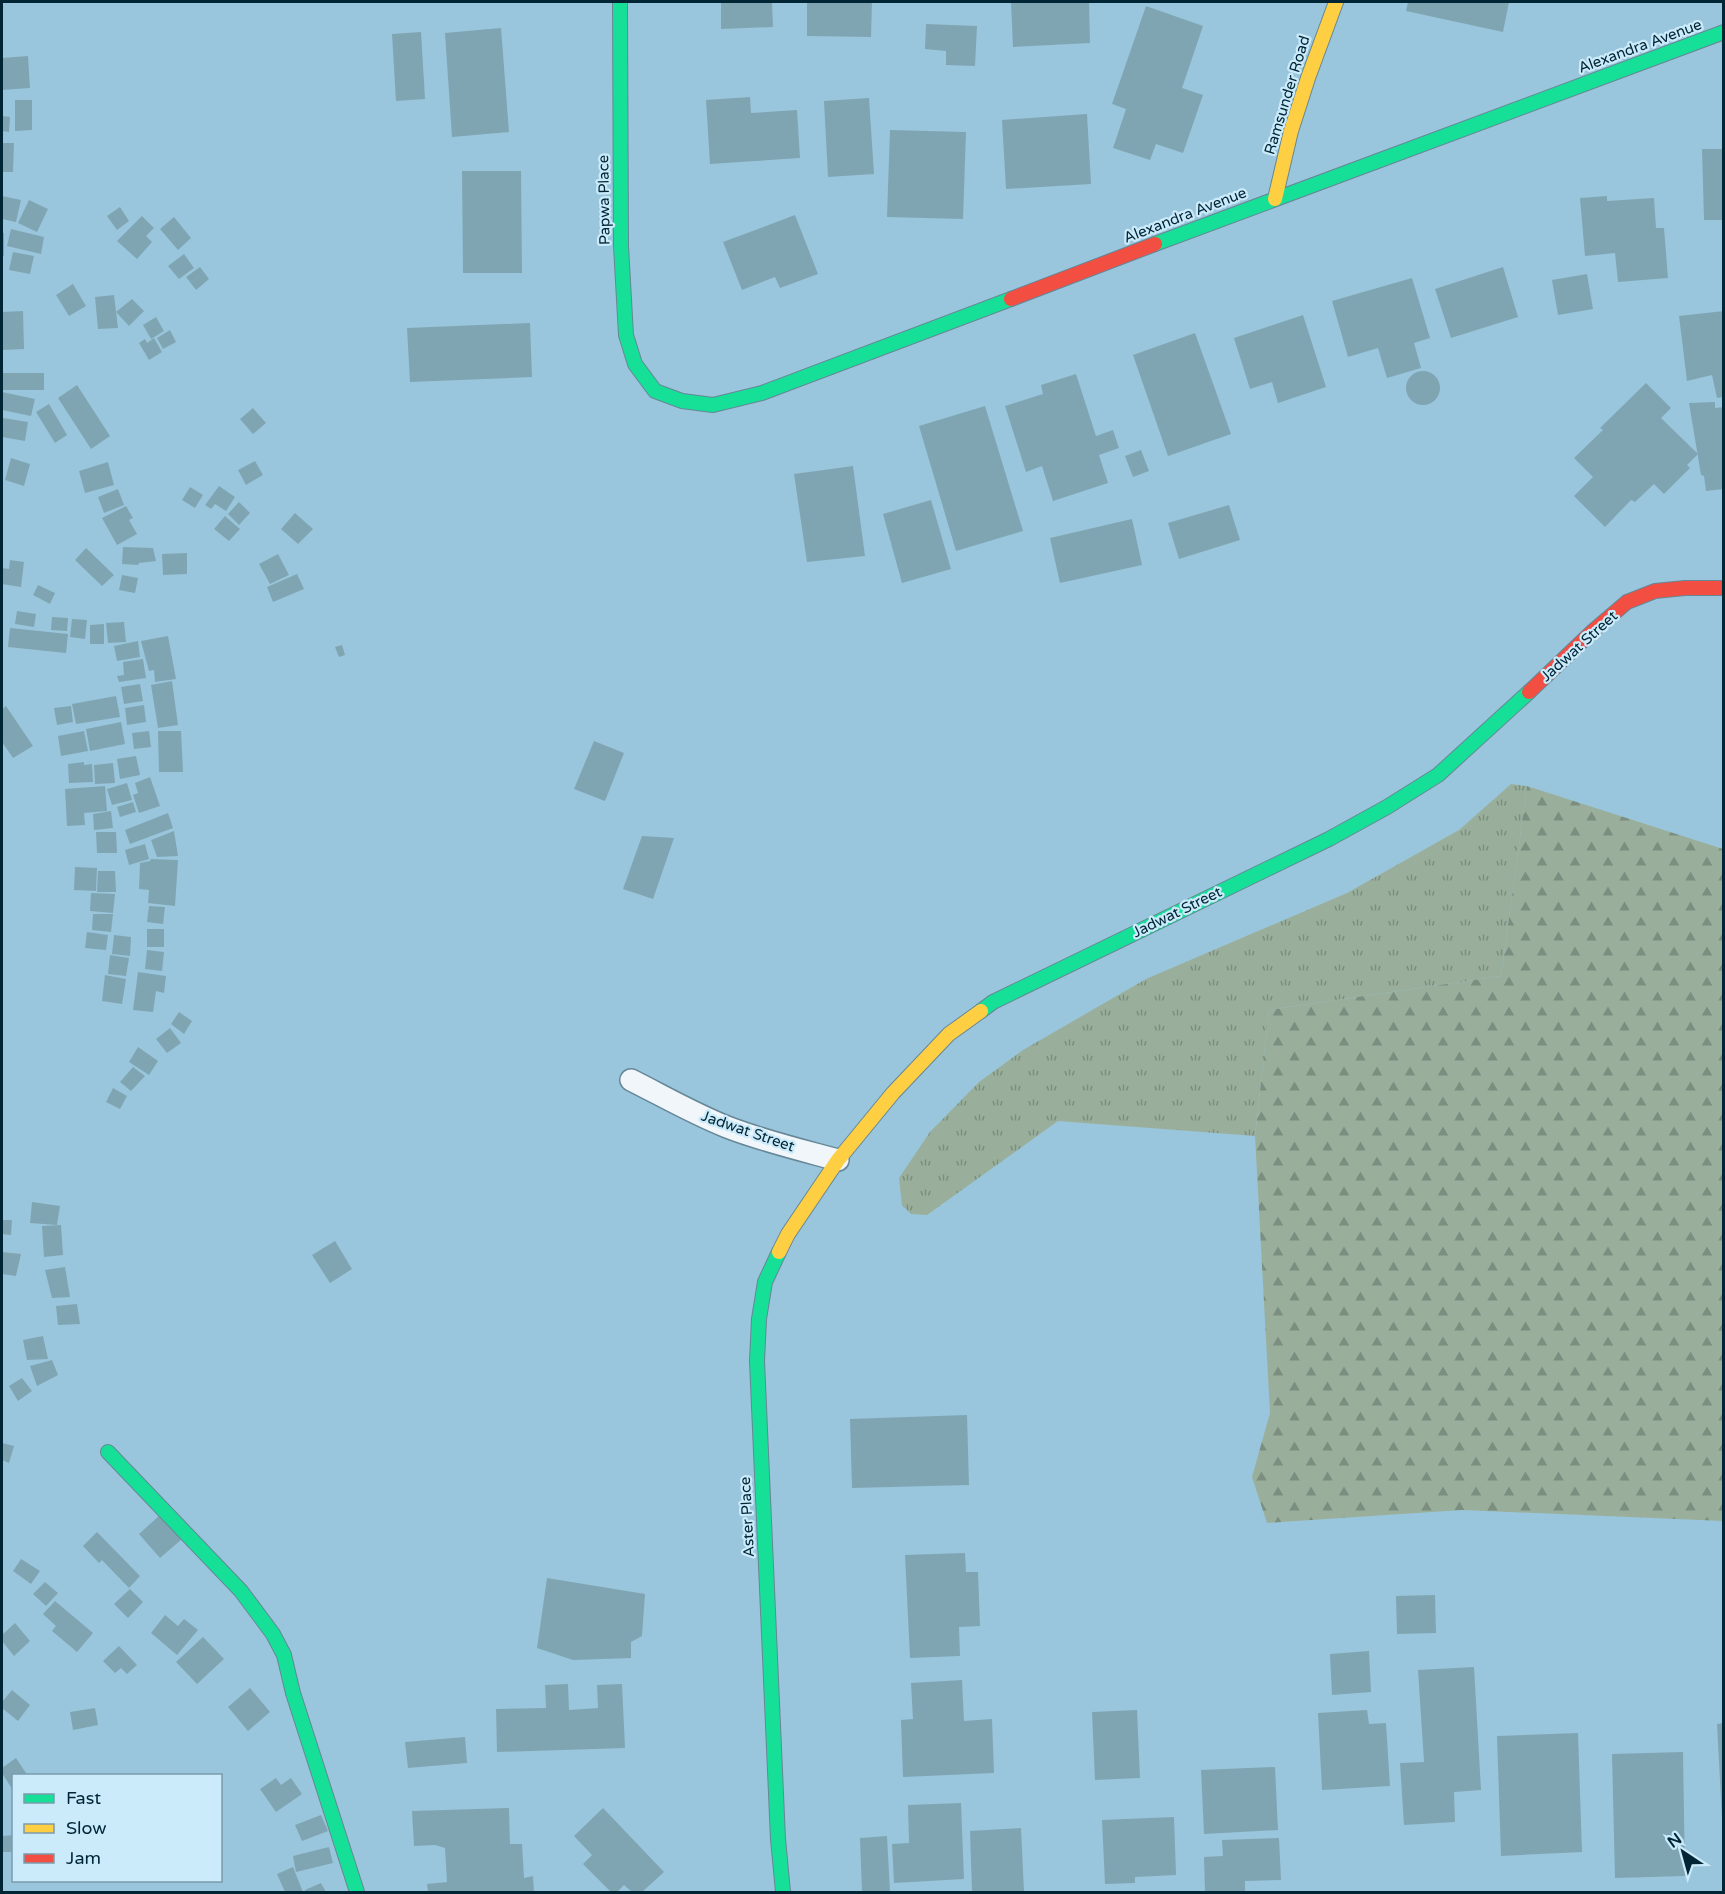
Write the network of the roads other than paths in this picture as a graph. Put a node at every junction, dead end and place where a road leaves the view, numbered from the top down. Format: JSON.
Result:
{"nodes":[{"id":1,"x":620,"y":2,"type":"edge"},
{"id":2,"x":1336,"y":2,"type":"edge"},
{"id":3,"x":1724,"y":32,"type":"edge"},
{"id":4,"x":1275,"y":199,"type":"junction"},
{"id":5,"x":655,"y":391,"type":"joint"},
{"id":6,"x":1724,"y":588,"type":"edge"},
{"id":7,"x":632,"y":1080,"type":"dead end"},
{"id":8,"x":838,"y":1160,"type":"junction"},
{"id":9,"x":108,"y":1452,"type":"dead end"},
{"id":10,"x":357,"y":1893,"type":"edge"},
{"id":11,"x":783,"y":1893,"type":"edge"}],
"edges":[{"from":1,"to":5,"type":"street","name":"Papwa Place"},
{"from":2,"to":4,"type":"street","name":"Ramsunder Road"},
{"from":3,"to":4,"type":"street","name":"Alexandra Avenue"},
{"from":4,"to":5,"type":"street","name":"Alexandra Avenue"},
{"from":6,"to":8,"type":"street","name":"Jadwat Street"},
{"from":7,"to":8,"type":"lane","name":"Jadwat Street"},
{"from":8,"to":11,"type":"street","name":"Aster Place"},
{"from":9,"to":10,"type":"street"}]}
